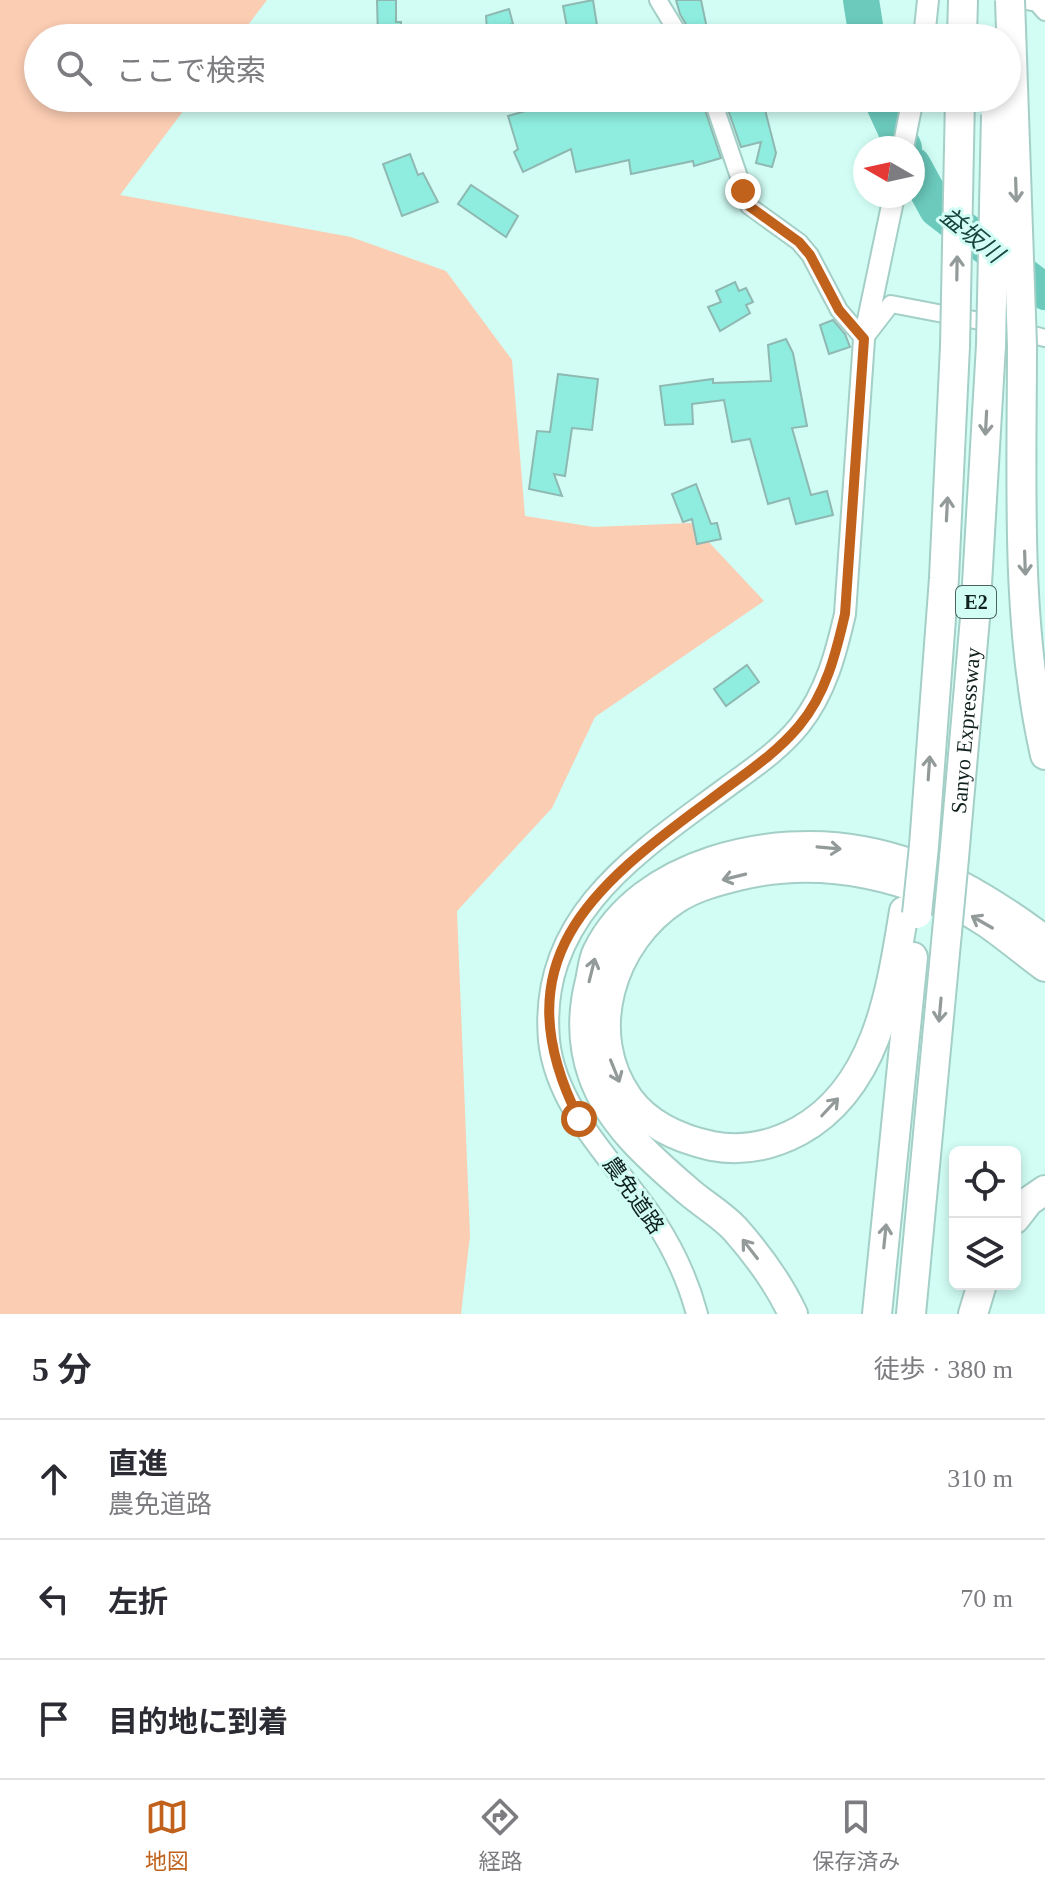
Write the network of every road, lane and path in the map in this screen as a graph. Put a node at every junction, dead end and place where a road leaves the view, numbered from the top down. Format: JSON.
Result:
{"nodes":[{"id":1,"x":658,"y":0,"type":"edge"},
{"id":2,"x":928,"y":0,"type":"edge"},
{"id":3,"x":963,"y":0,"type":"edge"},
{"id":4,"x":999,"y":0,"type":"edge"},
{"id":5,"x":1010,"y":0,"type":"edge"},
{"id":6,"x":1021,"y":0,"type":"edge"},
{"id":7,"x":1045,"y":12,"type":"edge"},
{"id":8,"x":673,"y":24,"type":"edge"},
{"id":9,"x":925,"y":24,"type":"edge"},
{"id":10,"x":962,"y":24,"type":"edge"},
{"id":11,"x":998,"y":24,"type":"edge"},
{"id":12,"x":1012,"y":24,"type":"edge"},
{"id":13,"x":717,"y":112,"type":"edge"},
{"id":14,"x":910,"y":112,"type":"edge"},
{"id":15,"x":960,"y":112,"type":"edge"},
{"id":16,"x":996,"y":112,"type":"edge"},
{"id":17,"x":1018,"y":112,"type":"edge"},
{"id":18,"x":905,"y":136,"type":"edge"},
{"id":19,"x":891,"y":208,"type":"edge"},
{"id":20,"x":864,"y":339,"type":"junction"},
{"id":21,"x":1033,"y":342,"type":"edge"},
{"id":22,"x":1045,"y":755,"type":"edge"},
{"id":23,"x":911,"y":913,"type":"junction"},
{"id":24,"x":1045,"y":940,"type":"edge"},
{"id":25,"x":1045,"y":967,"type":"edge"},
{"id":26,"x":1045,"y":1190,"type":"edge"},
{"id":27,"x":1016,"y":1218,"type":"edge"},
{"id":28,"x":980,"y":1290,"type":"edge"},
{"id":29,"x":697,"y":1314,"type":"edge"},
{"id":30,"x":793,"y":1314,"type":"edge"},
{"id":31,"x":877,"y":1314,"type":"edge"},
{"id":32,"x":911,"y":1314,"type":"edge"},
{"id":33,"x":973,"y":1314,"type":"edge"}],
"edges":[{"from":1,"to":8,"type":"street"},
{"from":2,"to":9,"type":"street"},
{"from":3,"to":10,"type":"highway"},
{"from":4,"to":11,"type":"highway"},
{"from":5,"to":12,"type":"highway","one_way":true,"bridge":true},
{"from":6,"to":7,"type":"street"},
{"from":13,"to":20,"type":"street"},
{"from":14,"to":18,"type":"street"},
{"from":23,"to":15,"type":"highway","name":"Sanyo Expressway","number":"E2","one_way":true,"bridge":true},
{"from":16,"to":32,"type":"highway","name":"Sanyo Expressway","number":"E2","one_way":true,"bridge":true},
{"from":17,"to":21,"type":"highway","one_way":true,"bridge":true},
{"from":19,"to":20,"type":"street","name":"農免道路"},
{"from":20,"to":21,"type":"street"},
{"from":20,"to":29,"type":"street","name":"農免道路"},
{"from":21,"to":22,"type":"highway","one_way":true},
{"from":25,"to":23,"type":"highway","one_way":true},
{"from":31,"to":23,"type":"highway","name":"Sanyo Expressway","number":"E2","one_way":true},
{"from":30,"to":24,"type":"highway","one_way":true},
{"from":26,"to":27,"type":"highway"},
{"from":28,"to":33,"type":"highway"}]}
